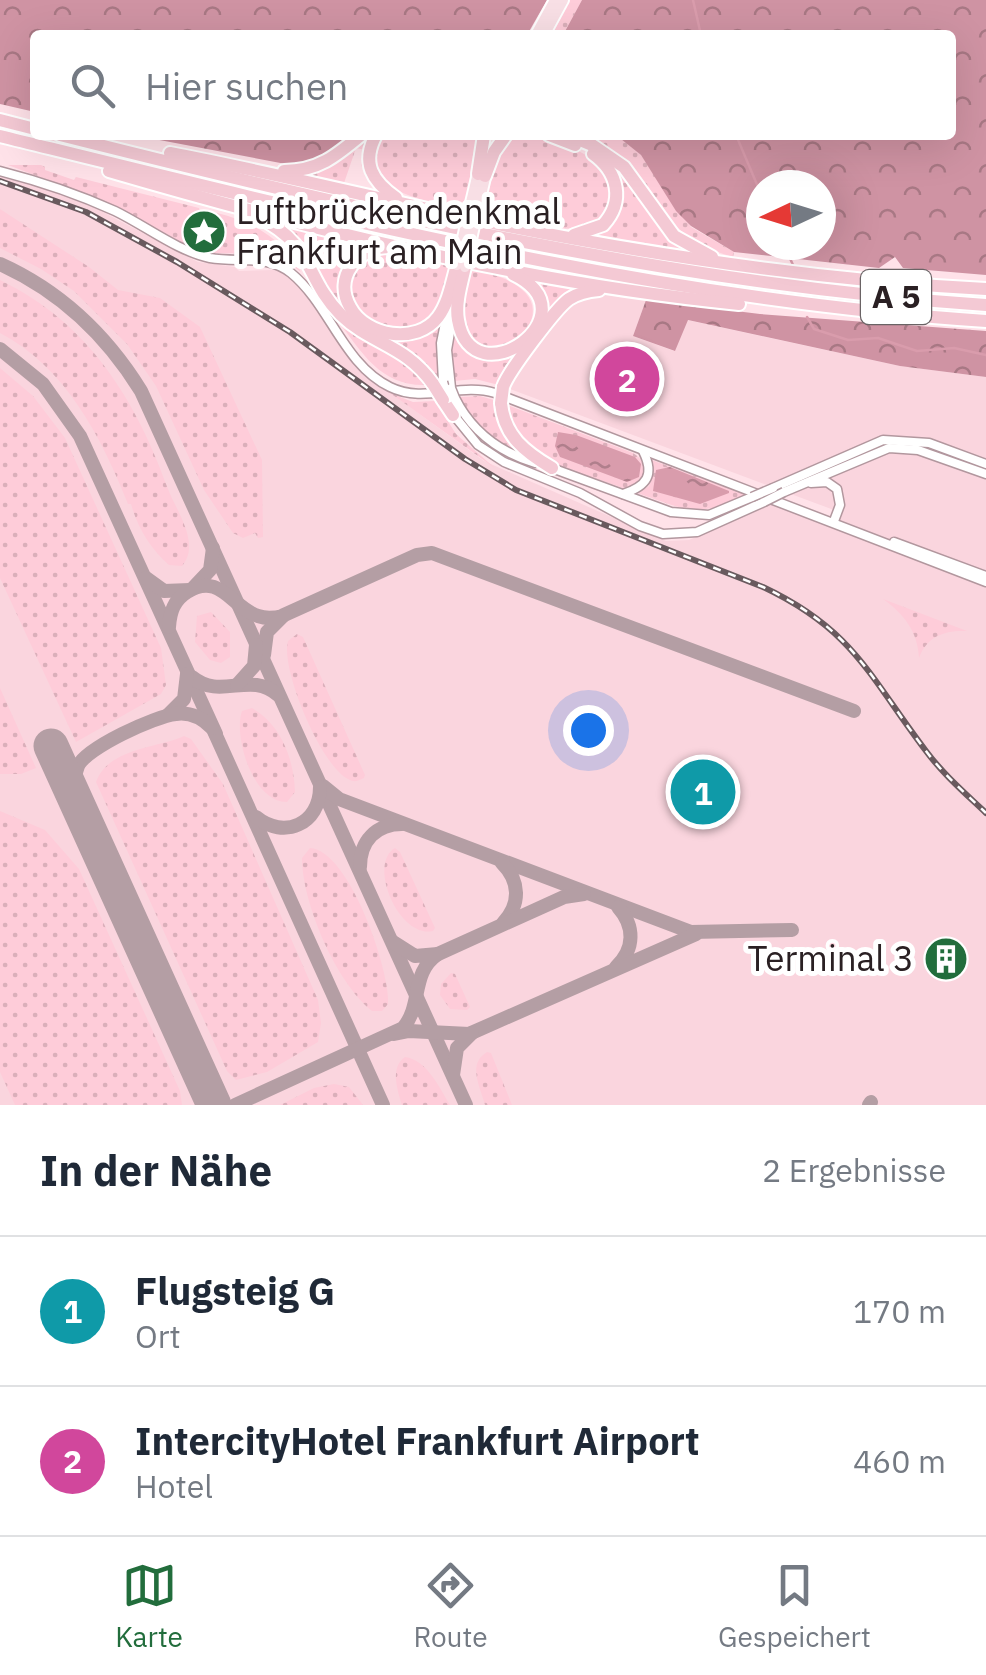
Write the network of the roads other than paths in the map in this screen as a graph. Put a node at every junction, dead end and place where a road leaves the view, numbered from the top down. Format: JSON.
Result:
{"nodes":[{"id":1,"x":555,"y":0,"type":"edge"},
{"id":2,"x":563,"y":0,"type":"edge"},
{"id":3,"x":542,"y":30,"type":"edge"},
{"id":4,"x":543,"y":30,"type":"edge"},
{"id":5,"x":0,"y":120,"type":"edge"},
{"id":6,"x":30,"y":128,"type":"edge"},
{"id":7,"x":0,"y":136,"type":"edge"},
{"id":8,"x":80,"y":140,"type":"edge"},
{"id":9,"x":355,"y":140,"type":"edge"},
{"id":10,"x":374,"y":140,"type":"edge"},
{"id":11,"x":489,"y":140,"type":"edge"},
{"id":12,"x":501,"y":140,"type":"edge"},
{"id":13,"x":562,"y":140,"type":"edge"},
{"id":14,"x":579,"y":140,"type":"edge"},
{"id":15,"x":84,"y":141,"type":"junction"},
{"id":16,"x":47,"y":148,"type":"junction"},
{"id":17,"x":233,"y":165,"type":"junction"},
{"id":18,"x":0,"y":171,"type":"edge"},
{"id":19,"x":482,"y":175,"type":"junction"},
{"id":20,"x":406,"y":204,"type":"junction"},
{"id":21,"x":232,"y":206,"type":"junction"},
{"id":22,"x":548,"y":234,"type":"junction"},
{"id":23,"x":414,"y":249,"type":"junction"},
{"id":24,"x":465,"y":264,"type":"junction"},
{"id":25,"x":744,"y":266,"type":"junction"},
{"id":26,"x":627,"y":290,"type":"junction"},
{"id":27,"x":986,"y":290,"type":"edge"},
{"id":28,"x":812,"y":304,"type":"junction"},
{"id":29,"x":983,"y":305,"type":"edge"},
{"id":30,"x":986,"y":321,"type":"edge"},
{"id":31,"x":442,"y":382,"type":"junction"},
{"id":32,"x":448,"y":399,"type":"junction"},
{"id":33,"x":454,"y":415,"type":"joint"},
{"id":34,"x":643,"y":451,"type":"junction"},
{"id":35,"x":986,"y":464,"type":"edge"},
{"id":36,"x":552,"y":468,"type":"junction"},
{"id":37,"x":986,"y":474,"type":"edge"},
{"id":38,"x":802,"y":485,"type":"junction"},
{"id":39,"x":623,"y":494,"type":"junction"},
{"id":40,"x":840,"y":501,"type":"junction"},
{"id":41,"x":818,"y":516,"type":"junction"},
{"id":42,"x":834,"y":522,"type":"junction"},
{"id":43,"x":986,"y":579,"type":"edge"}],
"edges":[{"from":1,"to":3,"type":"main road"},
{"from":2,"to":4,"type":"main road"},
{"from":5,"to":6,"type":"highway"},
{"from":7,"to":16,"type":"highway","number":"A 5"},
{"from":8,"to":15,"type":"highway","number":"A 5"},
{"from":9,"to":17,"type":"highway"},
{"from":10,"to":20,"type":"highway"},
{"from":11,"to":19,"type":"highway"},
{"from":12,"to":19,"type":"highway"},
{"from":13,"to":22,"type":"highway"},
{"from":14,"to":25,"type":"highway"},
{"from":15,"to":17,"type":"highway"},
{"from":15,"to":29,"type":"highway","number":"A 5"},
{"from":16,"to":21,"type":"highway"},
{"from":16,"to":28,"type":"highway","number":"A 5"},
{"from":17,"to":20,"type":"highway"},
{"from":18,"to":34,"type":"street"},
{"from":19,"to":24,"type":"main road","bridge":true},
{"from":20,"to":22,"type":"highway"},
{"from":21,"to":23,"type":"highway"},
{"from":21,"to":31,"type":"highway"},
{"from":22,"to":25,"type":"highway"},
{"from":23,"to":24,"type":"highway"},
{"from":23,"to":24,"type":"highway"},
{"from":24,"to":24,"type":"highway"},
{"from":24,"to":26,"type":"highway"},
{"from":24,"to":31,"type":"street"},
{"from":25,"to":27,"type":"highway"},
{"from":26,"to":28,"type":"highway"},
{"from":26,"to":36,"type":"highway","bridge":true},
{"from":28,"to":30,"type":"highway","number":"A 5"},
{"from":31,"to":32,"type":"highway","bridge":true},
{"from":32,"to":33,"type":"highway"},
{"from":32,"to":36,"type":"street"},
{"from":33,"to":38,"type":"street","bridge":true},
{"from":34,"to":39,"type":"street"},
{"from":34,"to":41,"type":"street"},
{"from":35,"to":39,"type":"street","bridge":true},
{"from":36,"to":39,"type":"street"},
{"from":37,"to":38,"type":"street"},
{"from":38,"to":40,"type":"street"},
{"from":40,"to":41,"type":"street"},
{"from":40,"to":42,"type":"street"},
{"from":41,"to":42,"type":"street"},
{"from":42,"to":43,"type":"street"}]}
